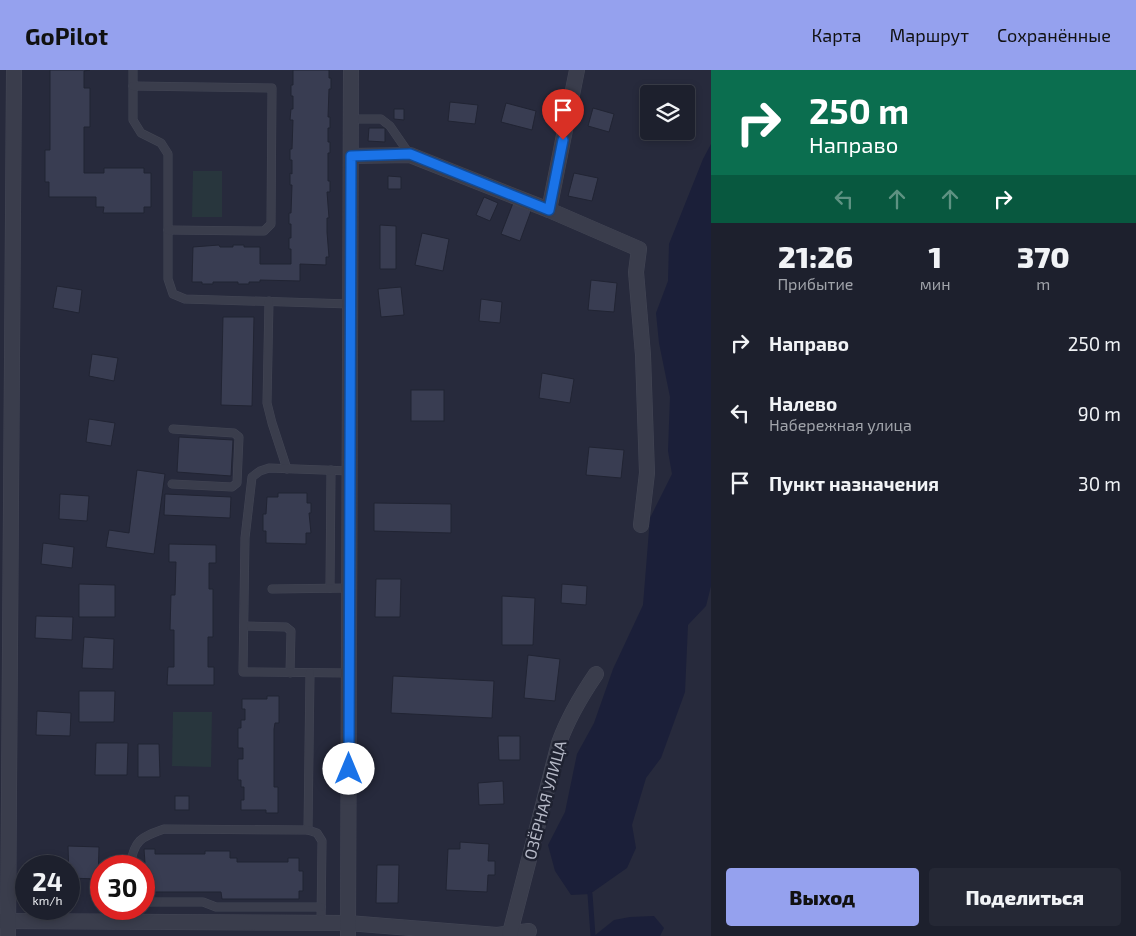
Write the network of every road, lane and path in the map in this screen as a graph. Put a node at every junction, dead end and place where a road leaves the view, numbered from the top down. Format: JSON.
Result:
{"nodes":[{"id":1,"x":14,"y":70,"type":"edge"},
{"id":2,"x":134,"y":70,"type":"edge"},
{"id":3,"x":351,"y":70,"type":"edge"},
{"id":4,"x":577,"y":70,"type":"edge"},
{"id":5,"x":133,"y":86,"type":"junction"},
{"id":6,"x":351,"y":119,"type":"junction"},
{"id":7,"x":410,"y":154,"type":"junction"},
{"id":8,"x":351,"y":156,"type":"junction"},
{"id":9,"x":549,"y":210,"type":"junction"},
{"id":10,"x":168,"y":230,"type":"junction"},
{"id":11,"x":268,"y":302,"type":"junction"},
{"id":12,"x":350,"y":304,"type":"junction"},
{"id":13,"x":174,"y":429,"type":"dead end"},
{"id":14,"x":287,"y":469,"type":"junction"},
{"id":15,"x":330,"y":470,"type":"junction"},
{"id":16,"x":237,"y":472,"type":"junction"},
{"id":17,"x":350,"y":472,"type":"junction"},
{"id":18,"x":252,"y":477,"type":"junction"},
{"id":19,"x":172,"y":484,"type":"dead end"},
{"id":20,"x":641,"y":525,"type":"dead end"},
{"id":21,"x":330,"y":588,"type":"junction"},
{"id":22,"x":349,"y":588,"type":"junction"},
{"id":23,"x":272,"y":589,"type":"dead end"},
{"id":24,"x":244,"y":626,"type":"junction"},
{"id":25,"x":290,"y":673,"type":"junction"},
{"id":26,"x":310,"y":673,"type":"junction"},
{"id":27,"x":349,"y":673,"type":"junction"},
{"id":28,"x":596,"y":674,"type":"dead end"},
{"id":29,"x":308,"y":830,"type":"junction"},
{"id":30,"x":133,"y":855,"type":"edge"},
{"id":31,"x":155,"y":902,"type":"edge"},
{"id":32,"x":321,"y":907,"type":"junction"},
{"id":33,"x":155,"y":916,"type":"edge"},
{"id":34,"x":90,"y":919,"type":"edge"},
{"id":35,"x":321,"y":923,"type":"junction"},
{"id":36,"x":5,"y":926,"type":"edge"},
{"id":37,"x":348,"y":930,"type":"edge"},
{"id":38,"x":529,"y":931,"type":"dead end"},
{"id":39,"x":510,"y":933,"type":"junction"}],
"edges":[{"from":1,"to":36,"type":"street"},
{"from":2,"to":5,"type":"lane"},
{"from":3,"to":6,"type":"street"},
{"from":4,"to":9,"type":"street"},
{"from":5,"to":10,"type":"lane"},
{"from":5,"to":10,"type":"lane"},
{"from":6,"to":7,"type":"lane"},
{"from":6,"to":8,"type":"street"},
{"from":7,"to":8,"type":"street"},
{"from":7,"to":9,"type":"street"},
{"from":8,"to":12,"type":"street"},
{"from":9,"to":20,"type":"street"},
{"from":10,"to":11,"type":"lane"},
{"from":11,"to":12,"type":"lane"},
{"from":11,"to":14,"type":"lane"},
{"from":12,"to":17,"type":"street"},
{"from":13,"to":16,"type":"lane"},
{"from":14,"to":15,"type":"lane"},
{"from":14,"to":18,"type":"lane"},
{"from":15,"to":17,"type":"lane"},
{"from":15,"to":21,"type":"lane"},
{"from":16,"to":18,"type":"lane"},
{"from":16,"to":19,"type":"lane"},
{"from":17,"to":22,"type":"street"},
{"from":18,"to":24,"type":"lane"},
{"from":21,"to":22,"type":"lane"},
{"from":21,"to":23,"type":"lane"},
{"from":22,"to":27,"type":"street"},
{"from":24,"to":25,"type":"lane"},
{"from":24,"to":25,"type":"lane"},
{"from":25,"to":26,"type":"lane"},
{"from":26,"to":27,"type":"lane"},
{"from":26,"to":29,"type":"lane"},
{"from":27,"to":37,"type":"street"},
{"from":28,"to":39,"type":"street","name":"ОЗЁРНАЯ УЛИЦА"},
{"from":29,"to":30,"type":"lane"},
{"from":29,"to":32,"type":"lane"},
{"from":31,"to":32,"type":"lane"},
{"from":32,"to":35,"type":"lane"},
{"from":33,"to":35,"type":"street"},
{"from":34,"to":36,"type":"street"},
{"from":35,"to":37,"type":"street"},
{"from":37,"to":39,"type":"street"},
{"from":38,"to":39,"type":"street"}]}
